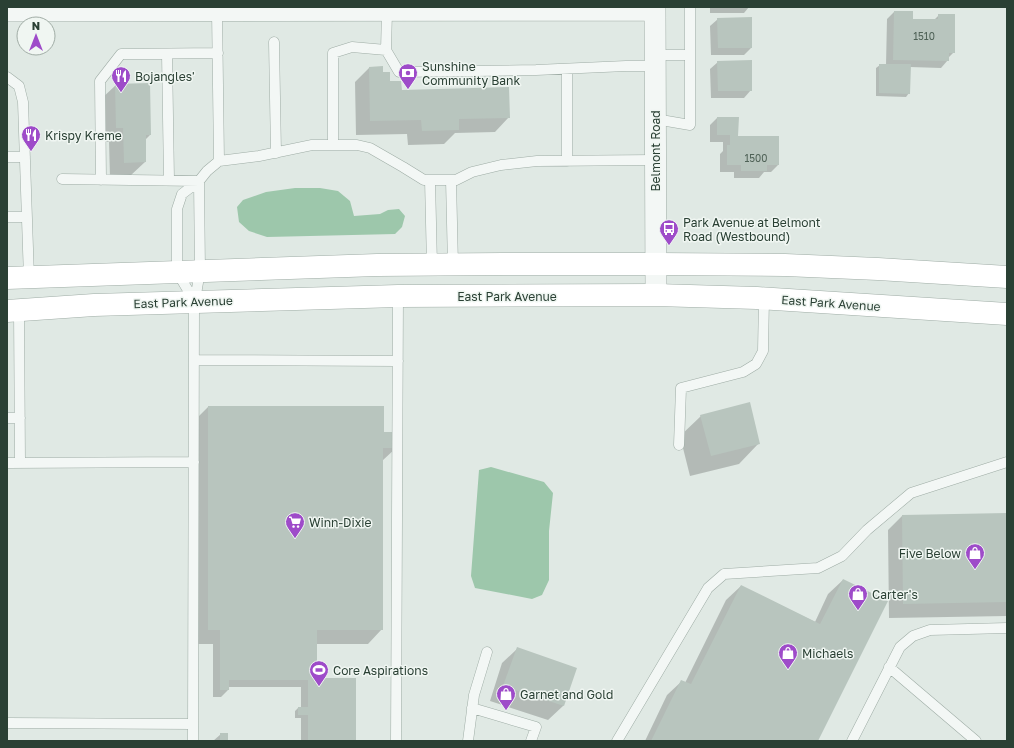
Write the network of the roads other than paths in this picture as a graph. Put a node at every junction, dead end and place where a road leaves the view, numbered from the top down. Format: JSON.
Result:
{"nodes":[{"id":1,"x":690,"y":7,"type":"edge"},
{"id":2,"x":655,"y":8,"type":"edge"},
{"id":3,"x":194,"y":9,"type":"edge"},
{"id":4,"x":249,"y":9,"type":"edge"},
{"id":5,"x":362,"y":9,"type":"edge"},
{"id":6,"x":421,"y":9,"type":"edge"},
{"id":7,"x":475,"y":9,"type":"edge"},
{"id":8,"x":522,"y":9,"type":"edge"},
{"id":9,"x":386,"y":10,"type":"junction"},
{"id":10,"x":7,"y":11,"type":"edge"},
{"id":11,"x":217,"y":11,"type":"junction"},
{"id":12,"x":274,"y":42,"type":"dead end"},
{"id":13,"x":386,"y":50,"type":"junction"},
{"id":14,"x":218,"y":53,"type":"junction"},
{"id":15,"x":167,"y":54,"type":"junction"},
{"id":16,"x":690,"y":56,"type":"junction"},
{"id":17,"x":655,"y":61,"type":"junction"},
{"id":18,"x":567,"y":69,"type":"junction"},
{"id":19,"x":7,"y":77,"type":"edge"},
{"id":20,"x":655,"y":119,"type":"junction"},
{"id":21,"x":333,"y":145,"type":"junction"},
{"id":22,"x":276,"y":153,"type":"junction"},
{"id":23,"x":7,"y":157,"type":"edge"},
{"id":24,"x":25,"y":157,"type":"junction"},
{"id":25,"x":655,"y":160,"type":"junction"},
{"id":26,"x":567,"y":161,"type":"junction"},
{"id":27,"x":219,"y":162,"type":"junction"},
{"id":28,"x":62,"y":179,"type":"dead end"},
{"id":29,"x":101,"y":180,"type":"junction"},
{"id":30,"x":169,"y":180,"type":"junction"},
{"id":31,"x":199,"y":180,"type":"junction"},
{"id":32,"x":430,"y":180,"type":"junction"},
{"id":33,"x":451,"y":180,"type":"junction"},
{"id":34,"x":27,"y":217,"type":"junction"},
{"id":35,"x":7,"y":218,"type":"edge"},
{"id":36,"x":442,"y":264,"type":"junction"},
{"id":37,"x":656,"y":264,"type":"junction"},
{"id":38,"x":200,"y":271,"type":"junction"},
{"id":39,"x":177,"y":272,"type":"junction"},
{"id":40,"x":1007,"y":277,"type":"edge"},
{"id":41,"x":7,"y":278,"type":"edge"},
{"id":42,"x":29,"y":278,"type":"junction"},
{"id":43,"x":398,"y":296,"type":"junction"},
{"id":44,"x":656,"y":296,"type":"junction"},
{"id":45,"x":764,"y":298,"type":"junction"},
{"id":46,"x":195,"y":302,"type":"junction"},
{"id":47,"x":13,"y":310,"type":"edge"},
{"id":48,"x":1007,"y":314,"type":"edge"},
{"id":49,"x":194,"y":360,"type":"junction"},
{"id":50,"x":398,"y":361,"type":"junction"},
{"id":51,"x":7,"y":418,"type":"edge"},
{"id":52,"x":20,"y":418,"type":"junction"},
{"id":53,"x":679,"y":445,"type":"dead end"},
{"id":54,"x":194,"y":462,"type":"junction"},
{"id":55,"x":1007,"y":462,"type":"edge"},
{"id":56,"x":7,"y":463,"type":"edge"},
{"id":57,"x":20,"y":463,"type":"junction"},
{"id":58,"x":1007,"y":628,"type":"edge"},
{"id":59,"x":487,"y":652,"type":"dead end"},
{"id":60,"x":889,"y":667,"type":"junction"},
{"id":61,"x":472,"y":708,"type":"junction"},
{"id":62,"x":7,"y":723,"type":"edge"},
{"id":63,"x":193,"y":724,"type":"junction"},
{"id":64,"x":193,"y":741,"type":"edge"},
{"id":65,"x":396,"y":741,"type":"edge"},
{"id":66,"x":468,"y":741,"type":"edge"},
{"id":67,"x":531,"y":741,"type":"edge"},
{"id":68,"x":617,"y":741,"type":"edge"},
{"id":69,"x":852,"y":741,"type":"edge"},
{"id":70,"x":976,"y":741,"type":"edge"}],
"edges":[{"from":1,"to":16,"type":"lane"},
{"from":2,"to":8,"type":"street"},
{"from":2,"to":17,"type":"street","name":"Belmont Road"},
{"from":3,"to":10,"type":"street"},
{"from":3,"to":11,"type":"street"},
{"from":4,"to":5,"type":"street"},
{"from":4,"to":11,"type":"street"},
{"from":5,"to":9,"type":"street"},
{"from":6,"to":7,"type":"street"},
{"from":6,"to":9,"type":"street"},
{"from":7,"to":8,"type":"street"},
{"from":9,"to":13,"type":"lane"},
{"from":11,"to":14,"type":"lane"},
{"from":12,"to":22,"type":"lane"},
{"from":13,"to":18,"type":"lane"},
{"from":13,"to":21,"type":"lane"},
{"from":14,"to":15,"type":"lane"},
{"from":14,"to":27,"type":"lane"},
{"from":15,"to":29,"type":"lane"},
{"from":15,"to":30,"type":"lane"},
{"from":16,"to":17,"type":"lane"},
{"from":16,"to":20,"type":"lane"},
{"from":17,"to":18,"type":"lane"},
{"from":17,"to":20,"type":"street","name":"Belmont Road"},
{"from":18,"to":26,"type":"lane"},
{"from":19,"to":24,"type":"lane"},
{"from":20,"to":25,"type":"street","name":"Belmont Road"},
{"from":21,"to":22,"type":"lane"},
{"from":21,"to":32,"type":"lane"},
{"from":22,"to":27,"type":"lane"},
{"from":23,"to":24,"type":"lane"},
{"from":24,"to":34,"type":"lane"},
{"from":25,"to":26,"type":"lane"},
{"from":25,"to":37,"type":"street","name":"Belmont Road"},
{"from":26,"to":33,"type":"lane"},
{"from":27,"to":31,"type":"lane"},
{"from":28,"to":29,"type":"lane"},
{"from":29,"to":30,"type":"lane"},
{"from":30,"to":31,"type":"lane"},
{"from":31,"to":38,"type":"lane"},
{"from":31,"to":39,"type":"lane"},
{"from":32,"to":33,"type":"lane"},
{"from":32,"to":36,"type":"lane"},
{"from":33,"to":36,"type":"lane"},
{"from":34,"to":35,"type":"lane"},
{"from":34,"to":42,"type":"lane"},
{"from":36,"to":37,"type":"main road"},
{"from":36,"to":38,"type":"main road"},
{"from":37,"to":40,"type":"main road"},
{"from":37,"to":44,"type":"street","name":"Belmont Road"},
{"from":38,"to":39,"type":"main road"},
{"from":38,"to":46,"type":"lane"},
{"from":39,"to":42,"type":"main road"},
{"from":39,"to":46,"type":"lane"},
{"from":41,"to":42,"type":"main road"},
{"from":43,"to":44,"type":"main road","name":"East Park Avenue"},
{"from":43,"to":46,"type":"main road","name":"East Park Avenue"},
{"from":43,"to":50,"type":"lane"},
{"from":44,"to":45,"type":"main road","name":"East Park Avenue"},
{"from":45,"to":48,"type":"main road","name":"East Park Avenue"},
{"from":45,"to":53,"type":"lane"},
{"from":46,"to":47,"type":"main road","name":"East Park Avenue"},
{"from":46,"to":49,"type":"lane"},
{"from":47,"to":52,"type":"lane"},
{"from":49,"to":50,"type":"lane"},
{"from":49,"to":54,"type":"lane"},
{"from":50,"to":65,"type":"lane"},
{"from":51,"to":52,"type":"lane"},
{"from":52,"to":57,"type":"lane"},
{"from":54,"to":57,"type":"lane"},
{"from":54,"to":63,"type":"lane"},
{"from":55,"to":68,"type":"lane"},
{"from":56,"to":57,"type":"lane"},
{"from":58,"to":60,"type":"lane"},
{"from":59,"to":61,"type":"lane"},
{"from":60,"to":69,"type":"lane"},
{"from":60,"to":70,"type":"lane"},
{"from":61,"to":66,"type":"lane"},
{"from":61,"to":67,"type":"lane"},
{"from":62,"to":63,"type":"lane"},
{"from":63,"to":64,"type":"lane"}]}
